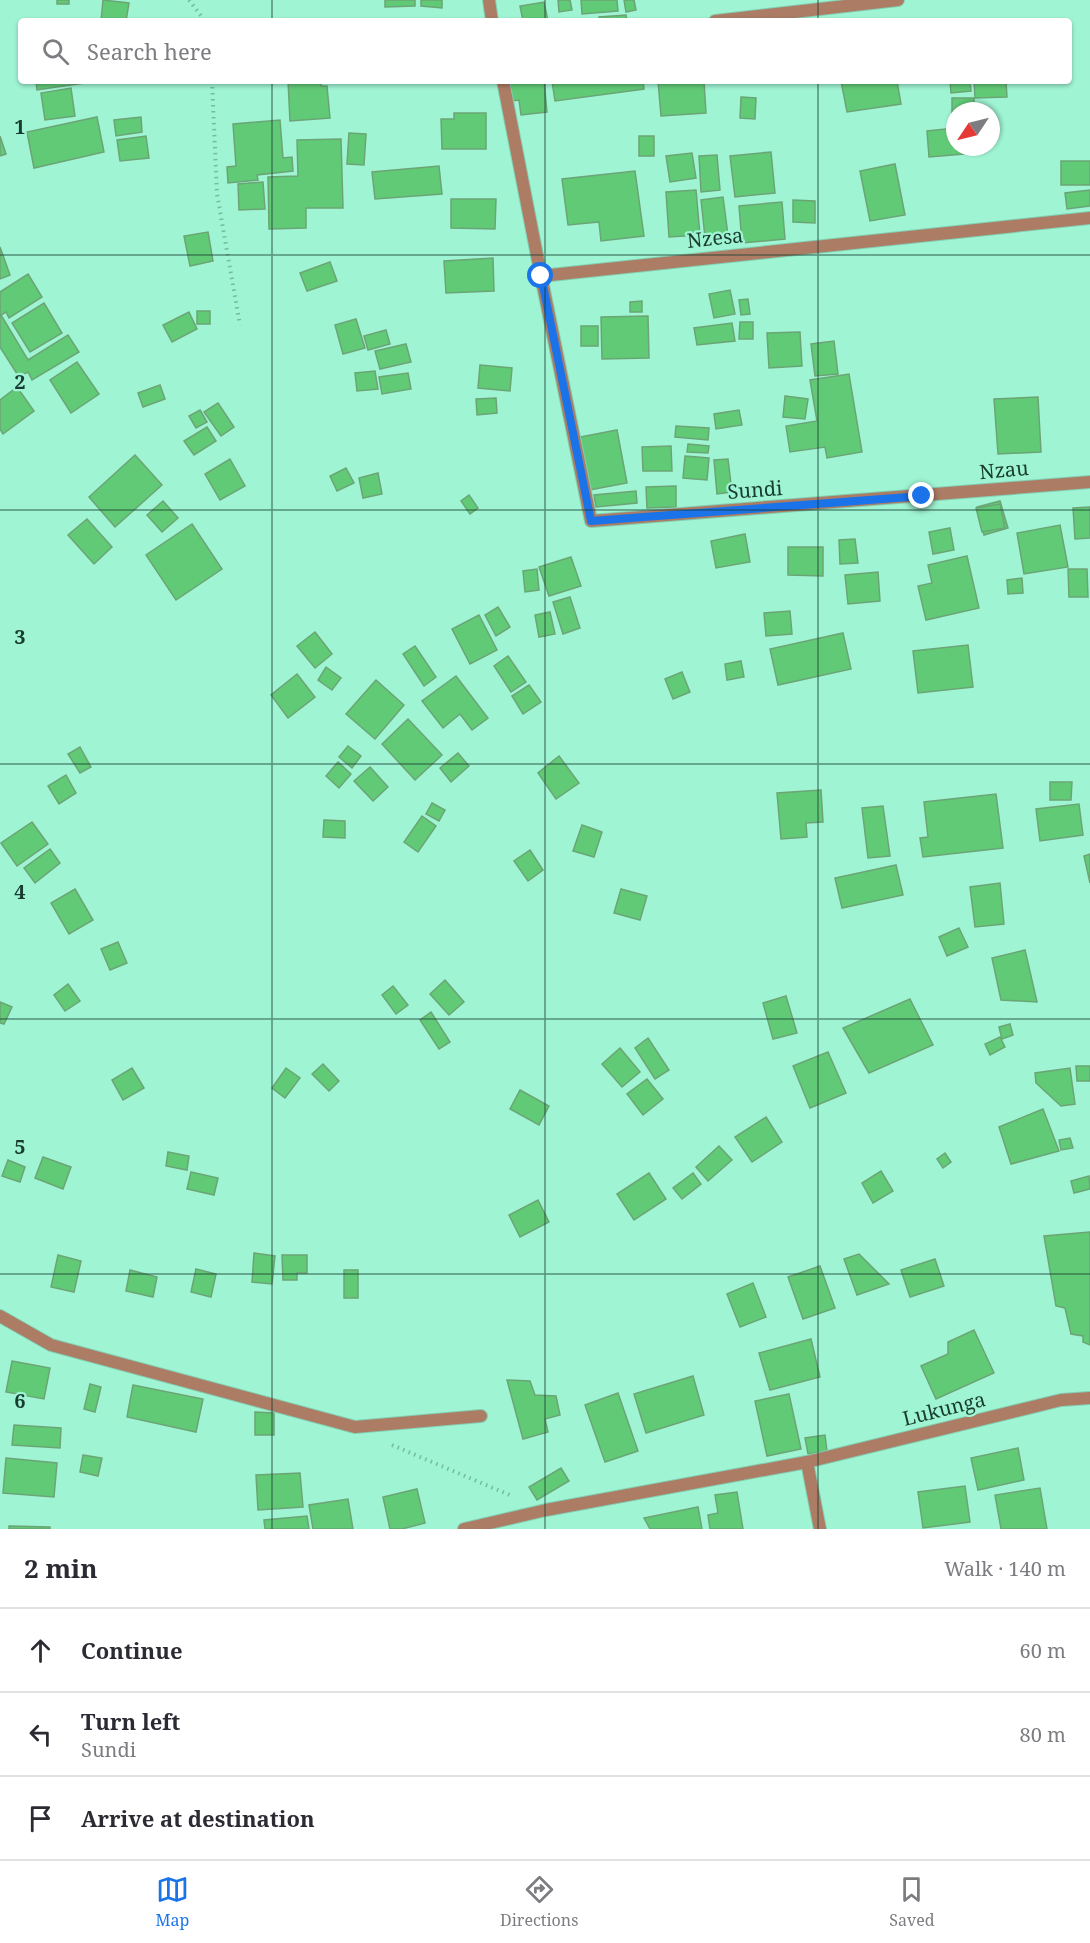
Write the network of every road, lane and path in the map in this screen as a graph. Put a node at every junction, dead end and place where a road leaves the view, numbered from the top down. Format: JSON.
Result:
{"nodes":[{"id":1,"x":189,"y":0,"type":"edge"},
{"id":2,"x":489,"y":0,"type":"edge"},
{"id":3,"x":898,"y":0,"type":"edge"},
{"id":4,"x":203,"y":18,"type":"edge"},
{"id":5,"x":492,"y":18,"type":"edge"},
{"id":6,"x":741,"y":18,"type":"edge"},
{"id":7,"x":212,"y":84,"type":"edge"},
{"id":8,"x":504,"y":84,"type":"edge"},
{"id":9,"x":1090,"y":218,"type":"edge"},
{"id":10,"x":541,"y":276,"type":"junction"},
{"id":11,"x":240,"y":325,"type":"dead end"},
{"id":12,"x":1090,"y":482,"type":"edge"},
{"id":13,"x":922,"y":496,"type":"joint"},
{"id":14,"x":0,"y":1316,"type":"edge"},
{"id":15,"x":1090,"y":1398,"type":"edge"},
{"id":16,"x":481,"y":1416,"type":"dead end"},
{"id":17,"x":355,"y":1427,"type":"junction"},
{"id":18,"x":807,"y":1462,"type":"junction"},
{"id":19,"x":513,"y":1496,"type":"dead end"},
{"id":20,"x":464,"y":1529,"type":"edge"},
{"id":21,"x":820,"y":1529,"type":"edge"}],
"edges":[{"from":1,"to":4,"type":"path"},
{"from":2,"to":5,"type":"street"},
{"from":3,"to":6,"type":"street"},
{"from":7,"to":11,"type":"path"},
{"from":8,"to":10,"type":"street"},
{"from":9,"to":10,"type":"street","name":"Nzesa"},
{"from":10,"to":13,"type":"street","name":"Sundi"},
{"from":12,"to":13,"type":"street","name":"Nzau"},
{"from":14,"to":17,"type":"street"},
{"from":15,"to":18,"type":"street","name":"Lukunga"},
{"from":16,"to":17,"type":"street"},
{"from":17,"to":19,"type":"path"},
{"from":18,"to":20,"type":"street","name":"Lukunga"},
{"from":18,"to":21,"type":"street"}]}
